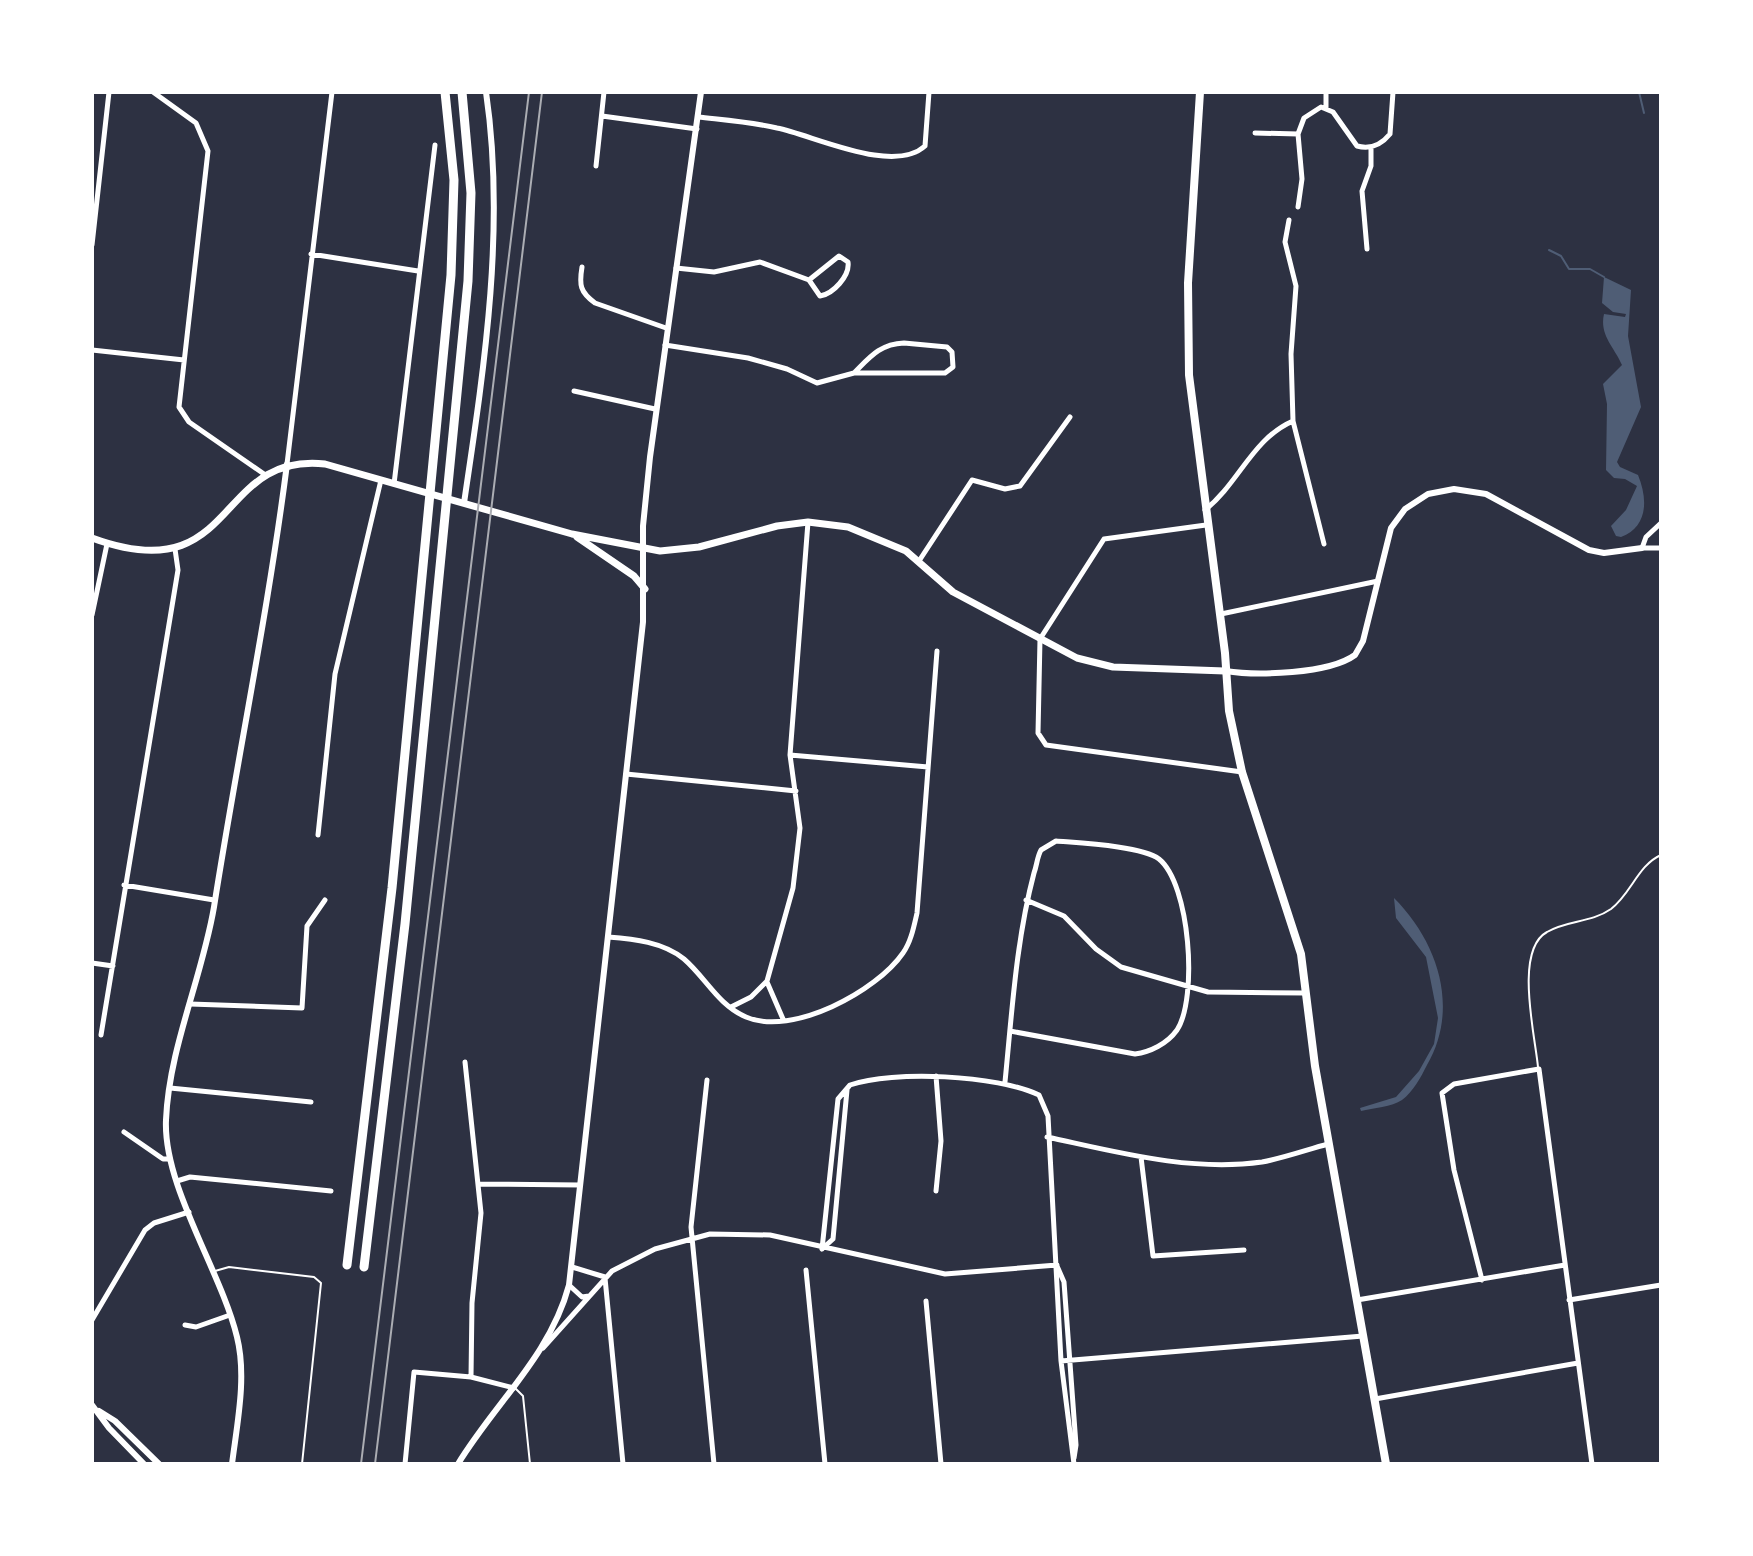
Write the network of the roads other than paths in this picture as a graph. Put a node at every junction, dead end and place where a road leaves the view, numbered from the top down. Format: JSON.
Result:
{"nodes":[{"id":1,"x":109,"y":92,"type":"edge"},
{"id":2,"x":153,"y":92,"type":"edge"},
{"id":3,"x":332,"y":92,"type":"edge"},
{"id":4,"x":445,"y":92,"type":"edge"},
{"id":5,"x":462,"y":92,"type":"edge"},
{"id":6,"x":486,"y":92,"type":"edge"},
{"id":7,"x":604,"y":92,"type":"edge"},
{"id":8,"x":701,"y":92,"type":"edge"},
{"id":9,"x":929,"y":92,"type":"edge"},
{"id":10,"x":1200,"y":92,"type":"edge"},
{"id":11,"x":1326,"y":92,"type":"edge"},
{"id":12,"x":1393,"y":92,"type":"edge"},
{"id":13,"x":1326,"y":108,"type":"junction"},
{"id":14,"x":602,"y":116,"type":"junction"},
{"id":15,"x":698,"y":117,"type":"junction"},
{"id":16,"x":697,"y":129,"type":"junction"},
{"id":17,"x":1255,"y":133,"type":"dead end"},
{"id":18,"x":1298,"y":134,"type":"junction"},
{"id":19,"x":435,"y":145,"type":"dead end"},
{"id":20,"x":1371,"y":148,"type":"junction"},
{"id":21,"x":596,"y":166,"type":"dead end"},
{"id":22,"x":1298,"y":207,"type":"dead end"},
{"id":23,"x":1289,"y":220,"type":"dead end"},
{"id":24,"x":92,"y":245,"type":"edge"},
{"id":25,"x":1367,"y":249,"type":"dead end"},
{"id":26,"x":311,"y":254,"type":"junction"},
{"id":27,"x":582,"y":267,"type":"dead end"},
{"id":28,"x":676,"y":268,"type":"junction"},
{"id":29,"x":418,"y":271,"type":"junction"},
{"id":30,"x":809,"y":280,"type":"junction"},
{"id":31,"x":666,"y":328,"type":"junction"},
{"id":32,"x":664,"y":345,"type":"junction"},
{"id":33,"x":92,"y":350,"type":"edge"},
{"id":34,"x":184,"y":360,"type":"junction"},
{"id":35,"x":854,"y":373,"type":"junction"},
{"id":36,"x":574,"y":391,"type":"dead end"},
{"id":37,"x":655,"y":409,"type":"junction"},
{"id":38,"x":1070,"y":417,"type":"dead end"},
{"id":39,"x":1293,"y":421,"type":"junction"},
{"id":40,"x":287,"y":464,"type":"junction"},
{"id":41,"x":264,"y":474,"type":"junction"},
{"id":42,"x":381,"y":480,"type":"junction"},
{"id":43,"x":394,"y":484,"type":"junction"},
{"id":44,"x":464,"y":500,"type":"junction"},
{"id":45,"x":1205,"y":511,"type":"junction"},
{"id":46,"x":808,"y":522,"type":"junction"},
{"id":47,"x":1661,"y":523,"type":"edge"},
{"id":48,"x":1206,"y":525,"type":"junction"},
{"id":49,"x":572,"y":534,"type":"junction"},
{"id":50,"x":92,"y":538,"type":"edge"},
{"id":51,"x":107,"y":544,"type":"junction"},
{"id":52,"x":1324,"y":544,"type":"dead end"},
{"id":53,"x":644,"y":548,"type":"junction"},
{"id":54,"x":1642,"y":548,"type":"junction"},
{"id":55,"x":1661,"y":548,"type":"edge"},
{"id":56,"x":175,"y":549,"type":"junction"},
{"id":57,"x":919,"y":561,"type":"junction"},
{"id":58,"x":1378,"y":581,"type":"junction"},
{"id":59,"x":645,"y":589,"type":"junction"},
{"id":60,"x":1220,"y":614,"type":"junction"},
{"id":61,"x":92,"y":615,"type":"edge"},
{"id":62,"x":1040,"y":639,"type":"junction"},
{"id":63,"x":937,"y":651,"type":"dead end"},
{"id":64,"x":1225,"y":671,"type":"junction"},
{"id":65,"x":790,"y":755,"type":"junction"},
{"id":66,"x":928,"y":767,"type":"junction"},
{"id":67,"x":1242,"y":772,"type":"junction"},
{"id":68,"x":626,"y":774,"type":"junction"},
{"id":69,"x":796,"y":791,"type":"junction"},
{"id":70,"x":318,"y":835,"type":"dead end"},
{"id":71,"x":1661,"y":855,"type":"edge"},
{"id":72,"x":124,"y":885,"type":"junction"},
{"id":73,"x":214,"y":900,"type":"junction"},
{"id":74,"x":325,"y":900,"type":"dead end"},
{"id":75,"x":1026,"y":900,"type":"junction"},
{"id":76,"x":608,"y":937,"type":"junction"},
{"id":77,"x":92,"y":963,"type":"edge"},
{"id":78,"x":113,"y":966,"type":"junction"},
{"id":79,"x":767,"y":981,"type":"junction"},
{"id":80,"x":1187,"y":988,"type":"junction"},
{"id":81,"x":1306,"y":993,"type":"junction"},
{"id":82,"x":190,"y":1004,"type":"junction"},
{"id":83,"x":730,"y":1008,"type":"junction"},
{"id":84,"x":783,"y":1019,"type":"junction"},
{"id":85,"x":1010,"y":1031,"type":"junction"},
{"id":86,"x":101,"y":1035,"type":"dead end"},
{"id":87,"x":465,"y":1062,"type":"dead end"},
{"id":88,"x":1539,"y":1069,"type":"junction"},
{"id":89,"x":936,"y":1076,"type":"junction"},
{"id":90,"x":707,"y":1080,"type":"dead end"},
{"id":91,"x":1005,"y":1082,"type":"junction"},
{"id":92,"x":170,"y":1088,"type":"junction"},
{"id":93,"x":847,"y":1089,"type":"junction"},
{"id":94,"x":311,"y":1102,"type":"dead end"},
{"id":95,"x":124,"y":1132,"type":"dead end"},
{"id":96,"x":1046,"y":1137,"type":"junction"},
{"id":97,"x":1329,"y":1144,"type":"junction"},
{"id":98,"x":1141,"y":1157,"type":"junction"},
{"id":99,"x":170,"y":1159,"type":"junction"},
{"id":100,"x":177,"y":1181,"type":"junction"},
{"id":101,"x":479,"y":1184,"type":"junction"},
{"id":102,"x":581,"y":1185,"type":"junction"},
{"id":103,"x":331,"y":1191,"type":"dead end"},
{"id":104,"x":936,"y":1191,"type":"dead end"},
{"id":105,"x":190,"y":1212,"type":"junction"},
{"id":106,"x":693,"y":1237,"type":"junction"},
{"id":107,"x":822,"y":1249,"type":"junction"},
{"id":108,"x":1244,"y":1250,"type":"dead end"},
{"id":109,"x":347,"y":1265,"type":"dead end"},
{"id":110,"x":1057,"y":1265,"type":"junction"},
{"id":111,"x":1565,"y":1265,"type":"junction"},
{"id":112,"x":364,"y":1267,"type":"dead end"},
{"id":113,"x":572,"y":1267,"type":"junction"},
{"id":114,"x":806,"y":1270,"type":"dead end"},
{"id":115,"x":214,"y":1271,"type":"junction"},
{"id":116,"x":605,"y":1277,"type":"junction"},
{"id":117,"x":1482,"y":1280,"type":"junction"},
{"id":118,"x":569,"y":1285,"type":"junction"},
{"id":119,"x":1661,"y":1285,"type":"edge"},
{"id":120,"x":594,"y":1294,"type":"junction"},
{"id":121,"x":1357,"y":1300,"type":"junction"},
{"id":122,"x":1569,"y":1300,"type":"junction"},
{"id":123,"x":926,"y":1301,"type":"dead end"},
{"id":124,"x":230,"y":1315,"type":"junction"},
{"id":125,"x":92,"y":1320,"type":"edge"},
{"id":126,"x":185,"y":1325,"type":"dead end"},
{"id":127,"x":1363,"y":1336,"type":"junction"},
{"id":128,"x":543,"y":1348,"type":"junction"},
{"id":129,"x":1061,"y":1361,"type":"junction"},
{"id":130,"x":1070,"y":1361,"type":"junction"},
{"id":131,"x":1578,"y":1363,"type":"junction"},
{"id":132,"x":471,"y":1377,"type":"junction"},
{"id":133,"x":514,"y":1388,"type":"junction"},
{"id":134,"x":1375,"y":1399,"type":"junction"},
{"id":135,"x":92,"y":1405,"type":"edge"},
{"id":136,"x":99,"y":1411,"type":"junction"},
{"id":137,"x":1074,"y":1462,"type":"edge"},
{"id":138,"x":144,"y":1464,"type":"edge"},
{"id":139,"x":159,"y":1464,"type":"edge"},
{"id":140,"x":232,"y":1464,"type":"edge"},
{"id":141,"x":302,"y":1464,"type":"edge"},
{"id":142,"x":405,"y":1464,"type":"edge"},
{"id":143,"x":458,"y":1464,"type":"edge"},
{"id":144,"x":530,"y":1464,"type":"edge"},
{"id":145,"x":623,"y":1464,"type":"edge"},
{"id":146,"x":714,"y":1464,"type":"edge"},
{"id":147,"x":825,"y":1464,"type":"edge"},
{"id":148,"x":941,"y":1464,"type":"edge"},
{"id":149,"x":1386,"y":1464,"type":"edge"},
{"id":150,"x":1592,"y":1464,"type":"edge"}],
"edges":[{"from":1,"to":24,"type":"street"},
{"from":2,"to":34,"type":"street"},
{"from":3,"to":26,"type":"street"},
{"from":4,"to":109,"type":"highway"},
{"from":5,"to":112,"type":"highway"},
{"from":6,"to":44,"type":"street"},
{"from":7,"to":14,"type":"street"},
{"from":8,"to":15,"type":"street"},
{"from":9,"to":15,"type":"street"},
{"from":10,"to":45,"type":"main road"},
{"from":11,"to":13,"type":"street"},
{"from":12,"to":20,"type":"street"},
{"from":13,"to":18,"type":"street"},
{"from":13,"to":20,"type":"street"},
{"from":14,"to":16,"type":"street"},
{"from":14,"to":21,"type":"street"},
{"from":15,"to":16,"type":"street"},
{"from":16,"to":28,"type":"street"},
{"from":17,"to":18,"type":"street"},
{"from":18,"to":22,"type":"street"},
{"from":19,"to":29,"type":"street"},
{"from":20,"to":25,"type":"street"},
{"from":23,"to":39,"type":"street"},
{"from":26,"to":29,"type":"street"},
{"from":26,"to":40,"type":"street"},
{"from":27,"to":31,"type":"street"},
{"from":28,"to":30,"type":"street"},
{"from":28,"to":31,"type":"street"},
{"from":29,"to":43,"type":"street"},
{"from":30,"to":30,"type":"street"},
{"from":31,"to":32,"type":"street"},
{"from":32,"to":35,"type":"street"},
{"from":32,"to":37,"type":"street"},
{"from":33,"to":34,"type":"street"},
{"from":34,"to":41,"type":"street"},
{"from":35,"to":35,"type":"street"},
{"from":36,"to":37,"type":"street"},
{"from":37,"to":53,"type":"street"},
{"from":38,"to":57,"type":"street"},
{"from":39,"to":45,"type":"street"},
{"from":39,"to":52,"type":"street"},
{"from":40,"to":41,"type":"main road"},
{"from":40,"to":42,"type":"main road"},
{"from":40,"to":73,"type":"street"},
{"from":41,"to":56,"type":"main road"},
{"from":42,"to":43,"type":"main road"},
{"from":42,"to":70,"type":"street"},
{"from":43,"to":44,"type":"main road"},
{"from":44,"to":49,"type":"main road"},
{"from":45,"to":48,"type":"main road"},
{"from":46,"to":53,"type":"main road"},
{"from":46,"to":57,"type":"main road"},
{"from":46,"to":65,"type":"street"},
{"from":47,"to":54,"type":"street"},
{"from":48,"to":60,"type":"main road"},
{"from":48,"to":62,"type":"street"},
{"from":49,"to":53,"type":"main road"},
{"from":49,"to":59,"type":"main road"},
{"from":50,"to":51,"type":"main road"},
{"from":51,"to":56,"type":"main road"},
{"from":51,"to":61,"type":"street"},
{"from":53,"to":59,"type":"street"},
{"from":54,"to":55,"type":"street"},
{"from":54,"to":58,"type":"street"},
{"from":56,"to":72,"type":"street"},
{"from":57,"to":62,"type":"main road"},
{"from":58,"to":60,"type":"street"},
{"from":58,"to":64,"type":"street"},
{"from":59,"to":68,"type":"street"},
{"from":60,"to":64,"type":"main road"},
{"from":62,"to":64,"type":"main road"},
{"from":62,"to":67,"type":"street"},
{"from":63,"to":66,"type":"street"},
{"from":64,"to":67,"type":"main road"},
{"from":65,"to":66,"type":"street"},
{"from":65,"to":69,"type":"street"},
{"from":66,"to":84,"type":"street"},
{"from":67,"to":81,"type":"main road"},
{"from":68,"to":69,"type":"street"},
{"from":68,"to":76,"type":"street"},
{"from":69,"to":79,"type":"street"},
{"from":71,"to":88,"type":"lane"},
{"from":72,"to":73,"type":"street"},
{"from":72,"to":78,"type":"street"},
{"from":73,"to":82,"type":"street"},
{"from":74,"to":82,"type":"street"},
{"from":75,"to":80,"type":"street"},
{"from":75,"to":80,"type":"street"},
{"from":75,"to":85,"type":"street"},
{"from":76,"to":83,"type":"street"},
{"from":76,"to":102,"type":"street"},
{"from":77,"to":78,"type":"street"},
{"from":78,"to":86,"type":"street"},
{"from":79,"to":83,"type":"street"},
{"from":79,"to":84,"type":"street"},
{"from":80,"to":81,"type":"street"},
{"from":80,"to":85,"type":"street"},
{"from":81,"to":97,"type":"main road"},
{"from":82,"to":92,"type":"street"},
{"from":83,"to":84,"type":"street"},
{"from":85,"to":91,"type":"street"},
{"from":87,"to":101,"type":"street"},
{"from":88,"to":111,"type":"street"},
{"from":88,"to":117,"type":"street"},
{"from":89,"to":91,"type":"street"},
{"from":89,"to":93,"type":"street"},
{"from":89,"to":104,"type":"street"},
{"from":90,"to":106,"type":"street"},
{"from":91,"to":96,"type":"street"},
{"from":92,"to":94,"type":"street"},
{"from":92,"to":99,"type":"street"},
{"from":93,"to":107,"type":"street"},
{"from":93,"to":107,"type":"street"},
{"from":95,"to":99,"type":"street"},
{"from":96,"to":98,"type":"street"},
{"from":96,"to":110,"type":"street"},
{"from":97,"to":98,"type":"street"},
{"from":97,"to":121,"type":"main road"},
{"from":98,"to":108,"type":"street"},
{"from":99,"to":100,"type":"street"},
{"from":100,"to":103,"type":"street"},
{"from":100,"to":105,"type":"street"},
{"from":101,"to":102,"type":"street"},
{"from":101,"to":132,"type":"street"},
{"from":102,"to":113,"type":"street"},
{"from":105,"to":115,"type":"street"},
{"from":105,"to":125,"type":"street"},
{"from":106,"to":107,"type":"street"},
{"from":106,"to":116,"type":"street"},
{"from":106,"to":146,"type":"street"},
{"from":107,"to":110,"type":"street"},
{"from":110,"to":129,"type":"street"},
{"from":110,"to":130,"type":"street"},
{"from":111,"to":117,"type":"street"},
{"from":111,"to":122,"type":"street"},
{"from":113,"to":116,"type":"street"},
{"from":113,"to":118,"type":"street"},
{"from":114,"to":147,"type":"street"},
{"from":115,"to":124,"type":"street"},
{"from":115,"to":141,"type":"lane"},
{"from":116,"to":120,"type":"street"},
{"from":116,"to":145,"type":"street"},
{"from":117,"to":121,"type":"street"},
{"from":118,"to":120,"type":"street"},
{"from":118,"to":128,"type":"street"},
{"from":119,"to":122,"type":"street"},
{"from":120,"to":128,"type":"street"},
{"from":121,"to":127,"type":"main road"},
{"from":122,"to":131,"type":"street"},
{"from":123,"to":148,"type":"street"},
{"from":124,"to":126,"type":"street"},
{"from":124,"to":140,"type":"street"},
{"from":127,"to":130,"type":"street"},
{"from":127,"to":134,"type":"main road"},
{"from":128,"to":133,"type":"street"},
{"from":129,"to":130,"type":"street"},
{"from":129,"to":137,"type":"street"},
{"from":130,"to":137,"type":"street"},
{"from":131,"to":134,"type":"street"},
{"from":131,"to":150,"type":"street"},
{"from":132,"to":133,"type":"street"},
{"from":132,"to":142,"type":"street"},
{"from":133,"to":143,"type":"street"},
{"from":133,"to":144,"type":"lane"},
{"from":134,"to":149,"type":"main road"},
{"from":135,"to":136,"type":"street"},
{"from":136,"to":138,"type":"street"},
{"from":136,"to":139,"type":"street"}]}
